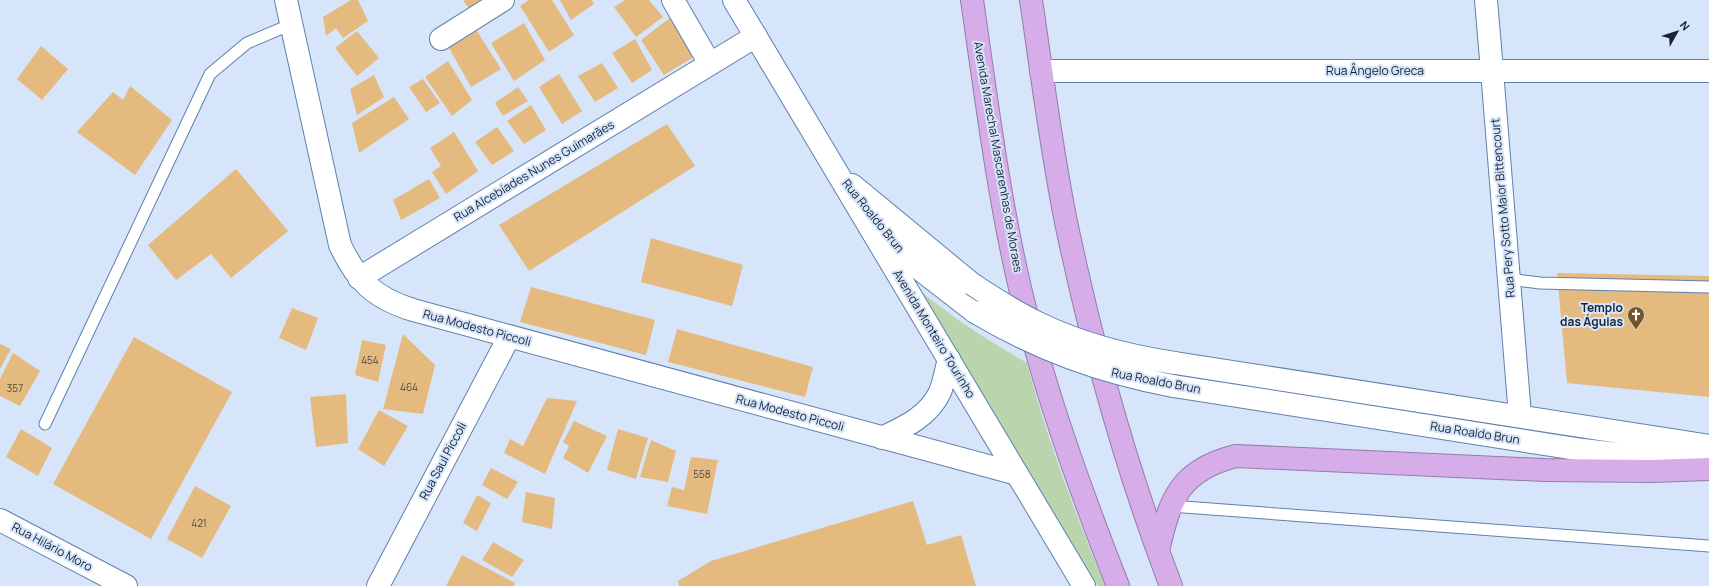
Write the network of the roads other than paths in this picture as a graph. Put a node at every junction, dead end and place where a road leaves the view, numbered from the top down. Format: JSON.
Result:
{"nodes":[{"id":1,"x":286,"y":0,"type":"edge"},
{"id":2,"x":503,"y":0,"type":"edge"},
{"id":3,"x":673,"y":0,"type":"edge"},
{"id":4,"x":734,"y":0,"type":"edge"},
{"id":5,"x":972,"y":0,"type":"edge"},
{"id":6,"x":1031,"y":0,"type":"edge"},
{"id":7,"x":1486,"y":0,"type":"edge"},
{"id":8,"x":292,"y":24,"type":"junction"},
{"id":9,"x":756,"y":36,"type":"junction"},
{"id":10,"x":441,"y":39,"type":"dead end"},
{"id":11,"x":710,"y":64,"type":"junction"},
{"id":12,"x":1041,"y":71,"type":"junction"},
{"id":13,"x":1492,"y":71,"type":"junction"},
{"id":14,"x":1709,"y":71,"type":"edge"},
{"id":15,"x":838,"y":172,"type":"junction"},
{"id":16,"x":359,"y":278,"type":"junction"},
{"id":17,"x":1509,"y":279,"type":"junction"},
{"id":18,"x":1709,"y":287,"type":"edge"},
{"id":19,"x":508,"y":337,"type":"junction"},
{"id":20,"x":949,"y":359,"type":"junction"},
{"id":21,"x":1520,"y":416,"type":"junction"},
{"id":22,"x":45,"y":424,"type":"dead end"},
{"id":23,"x":882,"y":438,"type":"junction"},
{"id":24,"x":1709,"y":446,"type":"edge"},
{"id":25,"x":1709,"y":460,"type":"edge"},
{"id":26,"x":1709,"y":469,"type":"edge"},
{"id":27,"x":1018,"y":474,"type":"junction"},
{"id":28,"x":1170,"y":506,"type":"junction"},
{"id":29,"x":0,"y":520,"type":"edge"},
{"id":30,"x":1709,"y":546,"type":"edge"},
{"id":31,"x":1158,"y":551,"type":"junction"},
{"id":32,"x":126,"y":586,"type":"edge"},
{"id":33,"x":378,"y":586,"type":"edge"},
{"id":34,"x":1084,"y":586,"type":"edge"},
{"id":35,"x":1118,"y":586,"type":"edge"},
{"id":36,"x":1171,"y":586,"type":"edge"}],
"edges":[{"from":1,"to":8,"type":"main road","name":"Rua Modesto Piccoli"},
{"from":2,"to":10,"type":"main road"},
{"from":3,"to":11,"type":"main road"},
{"from":4,"to":9,"type":"main road","name":"Avenida Monteiro Tourinho"},
{"from":5,"to":35,"type":"highway","name":"Avenida Marechal Mascarenhas de Moraes"},
{"from":6,"to":12,"type":"highway"},
{"from":7,"to":13,"type":"main road","name":"Rua Pery Sotto Maior Bittencourt"},
{"from":8,"to":16,"type":"main road","name":"Rua Modesto Piccoli"},
{"from":8,"to":22,"type":"lane"},
{"from":9,"to":11,"type":"main road","name":"Rua Alcebíades Nunes Guimarães"},
{"from":9,"to":15,"type":"main road","name":"Avenida Monteiro Tourinho"},
{"from":11,"to":16,"type":"main road","name":"Rua Alcebíades Nunes Guimarães"},
{"from":12,"to":13,"type":"main road","name":"Rua Ângelo Greca"},
{"from":12,"to":31,"type":"highway"},
{"from":13,"to":14,"type":"main road","name":"Rua Ângelo Greca"},
{"from":13,"to":17,"type":"main road","name":"Rua Pery Sotto Maior Bittencourt"},
{"from":15,"to":20,"type":"main road","name":"Avenida Monteiro Tourinho"},
{"from":15,"to":21,"type":"main road","name":"Rua Roaldo Brun","bridge":true},
{"from":15,"to":25,"type":"main road","name":"Rua Roaldo Brun","bridge":true},
{"from":16,"to":19,"type":"main road","name":"Rua Modesto Piccoli"},
{"from":17,"to":18,"type":"lane"},
{"from":17,"to":21,"type":"main road","name":"Rua Pery Sotto Maior Bittencourt"},
{"from":19,"to":23,"type":"main road","name":"Rua Modesto Piccoli"},
{"from":19,"to":33,"type":"main road","name":"Rua Saul Piccoli"},
{"from":20,"to":23,"type":"main road"},
{"from":20,"to":27,"type":"main road","name":"Avenida Monteiro Tourinho"},
{"from":21,"to":24,"type":"main road","name":"Rua Roaldo Brun"},
{"from":23,"to":27,"type":"main road","name":"Rua Modesto Piccoli"},
{"from":26,"to":28,"type":"highway"},
{"from":27,"to":34,"type":"main road","name":"Avenida Monteiro Tourinho"},
{"from":28,"to":30,"type":"lane"},
{"from":28,"to":31,"type":"highway"},
{"from":29,"to":32,"type":"main road","name":"Rua Hilário Moro"},
{"from":31,"to":36,"type":"highway"}]}
